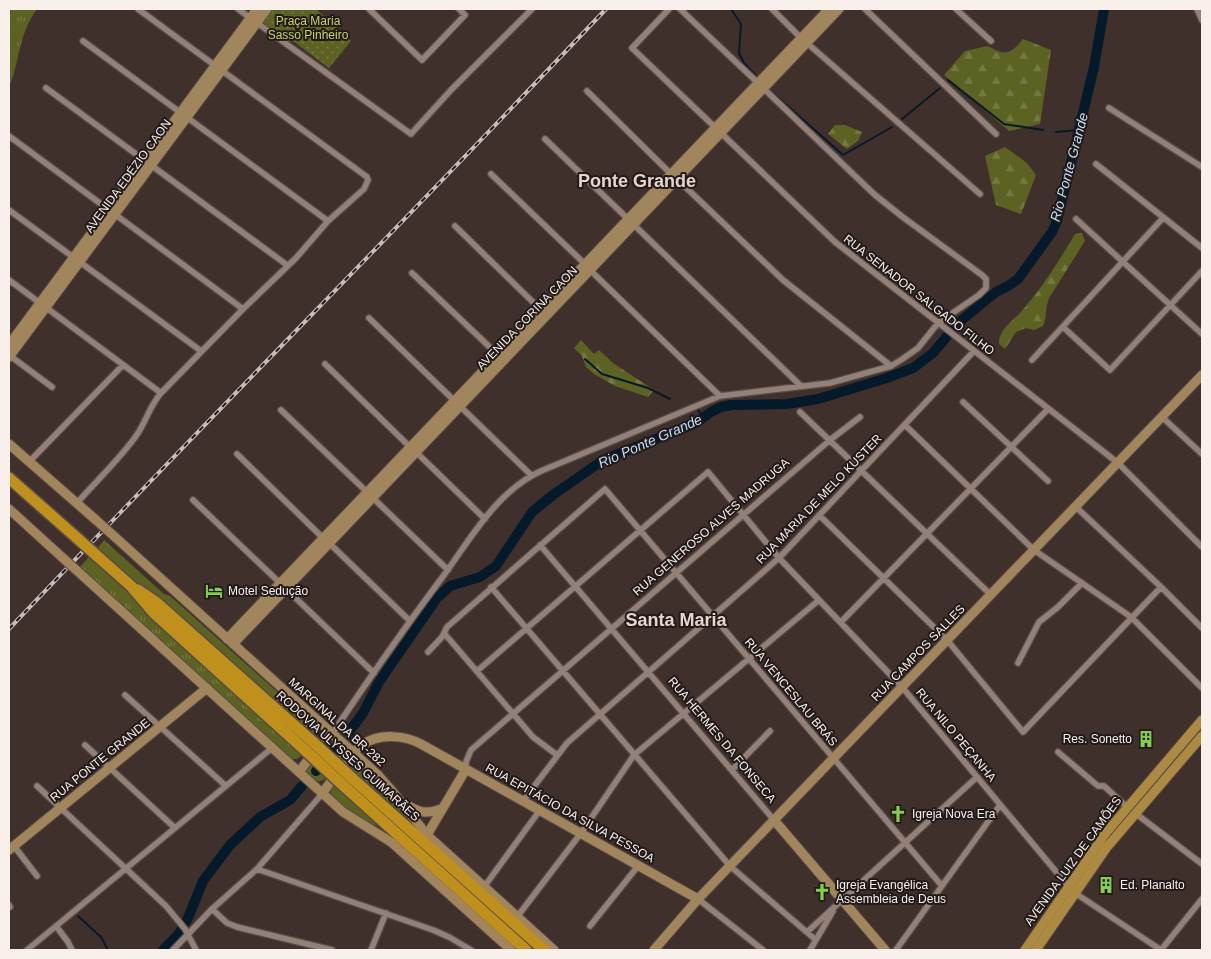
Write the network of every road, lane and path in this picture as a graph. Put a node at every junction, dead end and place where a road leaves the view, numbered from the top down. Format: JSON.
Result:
{"nodes":[{"id":1,"x":138,"y":9,"type":"edge"},
{"id":2,"x":238,"y":9,"type":"edge"},
{"id":3,"x":257,"y":9,"type":"edge"},
{"id":4,"x":267,"y":9,"type":"edge"},
{"id":5,"x":368,"y":9,"type":"edge"},
{"id":6,"x":459,"y":9,"type":"edge"},
{"id":7,"x":532,"y":9,"type":"edge"},
{"id":8,"x":669,"y":9,"type":"edge"},
{"id":9,"x":680,"y":9,"type":"edge"},
{"id":10,"x":772,"y":9,"type":"edge"},
{"id":11,"x":829,"y":9,"type":"edge"},
{"id":12,"x":839,"y":9,"type":"edge"},
{"id":13,"x":865,"y":9,"type":"edge"},
{"id":14,"x":956,"y":9,"type":"edge"},
{"id":15,"x":1197,"y":9,"type":"edge"},
{"id":16,"x":254,"y":20,"type":"junction"},
{"id":17,"x":1202,"y":20,"type":"edge"},
{"id":18,"x":804,"y":40,"type":"junction"},
{"id":19,"x":83,"y":41,"type":"dead end"},
{"id":20,"x":991,"y":41,"type":"dead end"},
{"id":21,"x":218,"y":68,"type":"junction"},
{"id":22,"x":761,"y":86,"type":"junction"},
{"id":23,"x":46,"y":88,"type":"dead end"},
{"id":24,"x":587,"y":91,"type":"dead end"},
{"id":25,"x":1109,"y":108,"type":"dead end"},
{"id":26,"x":183,"y":115,"type":"junction"},
{"id":27,"x":718,"y":131,"type":"junction"},
{"id":28,"x":996,"y":134,"type":"dead end"},
{"id":29,"x":9,"y":136,"type":"edge"},
{"id":30,"x":545,"y":139,"type":"dead end"},
{"id":31,"x":148,"y":163,"type":"junction"},
{"id":32,"x":1096,"y":164,"type":"dead end"},
{"id":33,"x":1202,"y":167,"type":"edge"},
{"id":34,"x":491,"y":174,"type":"dead end"},
{"id":35,"x":674,"y":176,"type":"junction"},
{"id":36,"x":980,"y":194,"type":"dead end"},
{"id":37,"x":9,"y":210,"type":"edge"},
{"id":38,"x":112,"y":212,"type":"junction"},
{"id":39,"x":1163,"y":218,"type":"junction"},
{"id":40,"x":1076,"y":219,"type":"dead end"},
{"id":41,"x":328,"y":221,"type":"junction"},
{"id":42,"x":631,"y":222,"type":"junction"},
{"id":43,"x":455,"y":226,"type":"dead end"},
{"id":44,"x":1202,"y":248,"type":"edge"},
{"id":45,"x":77,"y":259,"type":"junction"},
{"id":46,"x":1123,"y":262,"type":"junction"},
{"id":47,"x":287,"y":266,"type":"junction"},
{"id":48,"x":587,"y":267,"type":"junction"},
{"id":49,"x":1202,"y":270,"type":"edge"},
{"id":50,"x":412,"y":273,"type":"dead end"},
{"id":51,"x":9,"y":280,"type":"edge"},
{"id":52,"x":42,"y":305,"type":"junction"},
{"id":53,"x":1170,"y":305,"type":"junction"},
{"id":54,"x":242,"y":309,"type":"junction"},
{"id":55,"x":541,"y":310,"type":"junction"},
{"id":56,"x":369,"y":318,"type":"dead end"},
{"id":57,"x":941,"y":325,"type":"junction"},
{"id":58,"x":1063,"y":327,"type":"junction"},
{"id":59,"x":1202,"y":334,"type":"edge"},
{"id":60,"x":9,"y":345,"type":"edge"},
{"id":61,"x":201,"y":351,"type":"junction"},
{"id":62,"x":974,"y":351,"type":"junction"},
{"id":63,"x":9,"y":356,"type":"edge"},
{"id":64,"x":498,"y":356,"type":"junction"},
{"id":65,"x":1032,"y":360,"type":"dead end"},
{"id":66,"x":325,"y":364,"type":"dead end"},
{"id":67,"x":123,"y":365,"type":"junction"},
{"id":68,"x":891,"y":366,"type":"junction"},
{"id":69,"x":1202,"y":375,"type":"edge"},
{"id":70,"x":801,"y":386,"type":"junction"},
{"id":71,"x":52,"y":387,"type":"dead end"},
{"id":72,"x":160,"y":393,"type":"junction"},
{"id":73,"x":720,"y":396,"type":"junction"},
{"id":74,"x":964,"y":402,"type":"dead end"},
{"id":75,"x":457,"y":404,"type":"junction"},
{"id":76,"x":1048,"y":409,"type":"junction"},
{"id":77,"x":281,"y":410,"type":"dead end"},
{"id":78,"x":800,"y":412,"type":"dead end"},
{"id":79,"x":860,"y":417,"type":"dead end"},
{"id":80,"x":1162,"y":417,"type":"junction"},
{"id":81,"x":905,"y":425,"type":"junction"},
{"id":82,"x":830,"y":440,"type":"junction"},
{"id":83,"x":9,"y":444,"type":"edge"},
{"id":84,"x":1011,"y":447,"type":"junction"},
{"id":85,"x":413,"y":449,"type":"junction"},
{"id":86,"x":237,"y":454,"type":"dead end"},
{"id":87,"x":1202,"y":454,"type":"edge"},
{"id":88,"x":29,"y":462,"type":"junction"},
{"id":89,"x":1118,"y":463,"type":"junction"},
{"id":90,"x":861,"y":470,"type":"junction"},
{"id":91,"x":531,"y":475,"type":"junction"},
{"id":92,"x":9,"y":478,"type":"edge"},
{"id":93,"x":1048,"y":482,"type":"dead end"},
{"id":94,"x":970,"y":489,"type":"junction"},
{"id":95,"x":370,"y":495,"type":"junction"},
{"id":96,"x":193,"y":500,"type":"dead end"},
{"id":97,"x":77,"y":503,"type":"junction"},
{"id":98,"x":1076,"y":507,"type":"junction"},
{"id":99,"x":9,"y":509,"type":"edge"},
{"id":100,"x":744,"y":515,"type":"junction"},
{"id":101,"x":819,"y":515,"type":"junction"},
{"id":102,"x":485,"y":519,"type":"junction"},
{"id":103,"x":640,"y":530,"type":"junction"},
{"id":104,"x":927,"y":534,"type":"junction"},
{"id":105,"x":326,"y":541,"type":"junction"},
{"id":106,"x":540,"y":545,"type":"junction"},
{"id":107,"x":1202,"y":547,"type":"edge"},
{"id":108,"x":1034,"y":550,"type":"junction"},
{"id":109,"x":780,"y":558,"type":"junction"},
{"id":110,"x":448,"y":570,"type":"junction"},
{"id":111,"x":677,"y":573,"type":"junction"},
{"id":112,"x":884,"y":578,"type":"junction"},
{"id":113,"x":1082,"y":583,"type":"junction"},
{"id":114,"x":283,"y":586,"type":"junction"},
{"id":115,"x":575,"y":586,"type":"junction"},
{"id":116,"x":1161,"y":587,"type":"junction"},
{"id":117,"x":491,"y":588,"type":"junction"},
{"id":118,"x":991,"y":595,"type":"junction"},
{"id":119,"x":819,"y":600,"type":"junction"},
{"id":120,"x":713,"y":616,"type":"junction"},
{"id":121,"x":1131,"y":617,"type":"junction"},
{"id":122,"x":410,"y":621,"type":"junction"},
{"id":123,"x":841,"y":622,"type":"junction"},
{"id":124,"x":1202,"y":628,"type":"edge"},
{"id":125,"x":526,"y":629,"type":"junction"},
{"id":126,"x":612,"y":629,"type":"junction"},
{"id":127,"x":444,"y":633,"type":"junction"},
{"id":128,"x":948,"y":640,"type":"junction"},
{"id":129,"x":230,"y":641,"type":"junction"},
{"id":130,"x":428,"y":652,"type":"dead end"},
{"id":131,"x":749,"y":658,"type":"junction"},
{"id":132,"x":1018,"y":663,"type":"dead end"},
{"id":133,"x":477,"y":671,"type":"junction"},
{"id":134,"x":563,"y":671,"type":"junction"},
{"id":135,"x":648,"y":672,"type":"junction"},
{"id":136,"x":374,"y":673,"type":"junction"},
{"id":137,"x":902,"y":687,"type":"junction"},
{"id":138,"x":207,"y":688,"type":"junction"},
{"id":139,"x":1202,"y":688,"type":"edge"},
{"id":140,"x":125,"y":695,"type":"dead end"},
{"id":141,"x":513,"y":714,"type":"junction"},
{"id":142,"x":599,"y":714,"type":"junction"},
{"id":143,"x":684,"y":714,"type":"junction"},
{"id":144,"x":1202,"y":720,"type":"edge"},
{"id":145,"x":160,"y":726,"type":"junction"},
{"id":146,"x":770,"y":731,"type":"dead end"},
{"id":147,"x":332,"y":734,"type":"junction"},
{"id":148,"x":1202,"y":736,"type":"edge"},
{"id":149,"x":85,"y":745,"type":"dead end"},
{"id":150,"x":272,"y":748,"type":"junction"},
{"id":151,"x":1058,"y":752,"type":"dead end"},
{"id":152,"x":353,"y":753,"type":"junction"},
{"id":153,"x":557,"y":755,"type":"junction"},
{"id":154,"x":634,"y":755,"type":"junction"},
{"id":155,"x":834,"y":758,"type":"junction"},
{"id":156,"x":110,"y":768,"type":"junction"},
{"id":157,"x":466,"y":769,"type":"junction"},
{"id":158,"x":732,"y":770,"type":"junction"},
{"id":159,"x":298,"y":772,"type":"junction"},
{"id":160,"x":977,"y":777,"type":"junction"},
{"id":161,"x":36,"y":786,"type":"dead end"},
{"id":162,"x":226,"y":786,"type":"junction"},
{"id":163,"x":322,"y":794,"type":"junction"},
{"id":164,"x":400,"y":800,"type":"junction"},
{"id":165,"x":523,"y":801,"type":"junction"},
{"id":166,"x":1000,"y":805,"type":"junction"},
{"id":167,"x":1127,"y":807,"type":"junction"},
{"id":168,"x":60,"y":808,"type":"junction"},
{"id":169,"x":443,"y":808,"type":"junction"},
{"id":170,"x":540,"y":810,"type":"junction"},
{"id":171,"x":1135,"y":812,"type":"junction"},
{"id":172,"x":774,"y":820,"type":"junction"},
{"id":173,"x":175,"y":828,"type":"junction"},
{"id":174,"x":581,"y":833,"type":"junction"},
{"id":175,"x":427,"y":835,"type":"junction"},
{"id":176,"x":906,"y":842,"type":"junction"},
{"id":177,"x":11,"y":848,"type":"edge"},
{"id":178,"x":1202,"y":864,"type":"edge"},
{"id":179,"x":638,"y":866,"type":"junction"},
{"id":180,"x":730,"y":866,"type":"junction"},
{"id":181,"x":257,"y":868,"type":"junction"},
{"id":182,"x":126,"y":869,"type":"junction"},
{"id":183,"x":37,"y":876,"type":"dead end"},
{"id":184,"x":942,"y":886,"type":"junction"},
{"id":185,"x":484,"y":887,"type":"junction"},
{"id":186,"x":1071,"y":890,"type":"junction"},
{"id":187,"x":698,"y":899,"type":"junction"},
{"id":188,"x":1202,"y":899,"type":"edge"},
{"id":189,"x":839,"y":903,"type":"junction"},
{"id":190,"x":212,"y":909,"type":"junction"},
{"id":191,"x":386,"y":913,"type":"junction"},
{"id":192,"x":517,"y":917,"type":"junction"},
{"id":193,"x":56,"y":926,"type":"junction"},
{"id":194,"x":590,"y":926,"type":"dead end"},
{"id":195,"x":184,"y":929,"type":"junction"},
{"id":196,"x":807,"y":932,"type":"junction"},
{"id":197,"x":816,"y":940,"type":"junction"},
{"id":198,"x":535,"y":948,"type":"edge"},
{"id":199,"x":26,"y":950,"type":"edge"},
{"id":200,"x":72,"y":950,"type":"edge"},
{"id":201,"x":172,"y":950,"type":"edge"},
{"id":202,"x":196,"y":950,"type":"edge"},
{"id":203,"x":332,"y":950,"type":"edge"},
{"id":204,"x":371,"y":950,"type":"edge"},
{"id":205,"x":471,"y":950,"type":"edge"},
{"id":206,"x":511,"y":950,"type":"edge"},
{"id":207,"x":548,"y":950,"type":"edge"},
{"id":208,"x":554,"y":950,"type":"edge"},
{"id":209,"x":654,"y":950,"type":"edge"},
{"id":210,"x":763,"y":950,"type":"edge"},
{"id":211,"x":810,"y":950,"type":"edge"},
{"id":212,"x":885,"y":950,"type":"edge"},
{"id":213,"x":896,"y":950,"type":"edge"},
{"id":214,"x":1025,"y":950,"type":"edge"},
{"id":215,"x":1036,"y":950,"type":"edge"},
{"id":216,"x":1161,"y":950,"type":"edge"}],
"edges":[{"from":1,"to":21,"type":"street"},
{"from":2,"to":16,"type":"street"},
{"from":3,"to":16,"type":"main road","name":"AVENIDA EDÉZIO CAON"},
{"from":4,"to":16,"type":"main road","name":"AVENIDA EDÉZIO CAON"},
{"from":5,"to":6,"type":"street"},
{"from":7,"to":16,"type":"street"},
{"from":8,"to":27,"type":"street","name":"RUA SENADOR SALGADO FILHO"},
{"from":9,"to":22,"type":"street"},
{"from":10,"to":18,"type":"street"},
{"from":11,"to":18,"type":"main road","name":"AVENIDA CORINA CAON"},
{"from":12,"to":18,"type":"main road","name":"AVENIDA CORINA CAON"},
{"from":13,"to":28,"type":"street"},
{"from":14,"to":20,"type":"street"},
{"from":15,"to":17,"type":"street"},
{"from":16,"to":21,"type":"main road","name":"AVENIDA EDÉZIO CAON"},
{"from":18,"to":22,"type":"main road","name":"AVENIDA CORINA CAON"},
{"from":18,"to":36,"type":"street"},
{"from":19,"to":26,"type":"street"},
{"from":21,"to":26,"type":"main road","name":"AVENIDA EDÉZIO CAON"},
{"from":21,"to":41,"type":"street"},
{"from":22,"to":27,"type":"main road","name":"AVENIDA CORINA CAON"},
{"from":22,"to":57,"type":"street"},
{"from":23,"to":31,"type":"street"},
{"from":24,"to":35,"type":"street"},
{"from":25,"to":33,"type":"street"},
{"from":26,"to":31,"type":"main road","name":"AVENIDA EDÉZIO CAON"},
{"from":26,"to":41,"type":"street"},
{"from":27,"to":35,"type":"main road","name":"AVENIDA CORINA CAON"},
{"from":27,"to":57,"type":"street","name":"RUA SENADOR SALGADO FILHO"},
{"from":29,"to":38,"type":"street"},
{"from":30,"to":42,"type":"street"},
{"from":31,"to":38,"type":"main road","name":"AVENIDA EDÉZIO CAON"},
{"from":31,"to":47,"type":"street"},
{"from":32,"to":39,"type":"street"},
{"from":34,"to":48,"type":"street"},
{"from":35,"to":42,"type":"main road","name":"AVENIDA CORINA CAON"},
{"from":35,"to":68,"type":"street"},
{"from":37,"to":45,"type":"street"},
{"from":38,"to":45,"type":"main road","name":"AVENIDA EDÉZIO CAON"},
{"from":38,"to":54,"type":"street"},
{"from":39,"to":44,"type":"street"},
{"from":39,"to":46,"type":"street"},
{"from":40,"to":46,"type":"street"},
{"from":41,"to":47,"type":"street"},
{"from":42,"to":48,"type":"main road","name":"AVENIDA CORINA CAON"},
{"from":42,"to":70,"type":"street"},
{"from":43,"to":55,"type":"street"},
{"from":45,"to":52,"type":"main road","name":"AVENIDA EDÉZIO CAON"},
{"from":45,"to":61,"type":"street"},
{"from":46,"to":53,"type":"street"},
{"from":46,"to":58,"type":"street"},
{"from":47,"to":54,"type":"street"},
{"from":48,"to":55,"type":"main road","name":"AVENIDA CORINA CAON"},
{"from":48,"to":73,"type":"street"},
{"from":48,"to":75,"type":"main road","name":"AVENIDA CORINA CAON"},
{"from":49,"to":53,"type":"street"},
{"from":50,"to":64,"type":"street"},
{"from":51,"to":52,"type":"street"},
{"from":52,"to":60,"type":"main road","name":"AVENIDA EDÉZIO CAON"},
{"from":52,"to":63,"type":"main road","name":"AVENIDA EDÉZIO CAON"},
{"from":52,"to":67,"type":"street"},
{"from":53,"to":58,"type":"street"},
{"from":53,"to":59,"type":"street"},
{"from":54,"to":61,"type":"street"},
{"from":55,"to":64,"type":"main road","name":"AVENIDA CORINA CAON"},
{"from":56,"to":75,"type":"street"},
{"from":57,"to":62,"type":"street","name":"RUA SENADOR SALGADO FILHO"},
{"from":57,"to":68,"type":"street"},
{"from":58,"to":65,"type":"street"},
{"from":61,"to":72,"type":"street"},
{"from":62,"to":76,"type":"street","name":"RUA SENADOR SALGADO FILHO"},
{"from":62,"to":81,"type":"street","name":"RUA MARIA DE MELO KUSTER"},
{"from":63,"to":71,"type":"street"},
{"from":64,"to":75,"type":"main road","name":"AVENIDA CORINA CAON"},
{"from":66,"to":85,"type":"street"},
{"from":67,"to":72,"type":"street"},
{"from":67,"to":88,"type":"street"},
{"from":68,"to":70,"type":"street"},
{"from":69,"to":80,"type":"main road","name":"RUA CAMPOS SALLES"},
{"from":70,"to":73,"type":"street"},
{"from":72,"to":97,"type":"street"},
{"from":73,"to":91,"type":"street"},
{"from":74,"to":84,"type":"street"},
{"from":75,"to":85,"type":"main road","name":"AVENIDA CORINA CAON"},
{"from":75,"to":91,"type":"street"},
{"from":76,"to":84,"type":"street"},
{"from":76,"to":89,"type":"street","name":"RUA SENADOR SALGADO FILHO"},
{"from":77,"to":95,"type":"street"},
{"from":78,"to":82,"type":"street"},
{"from":79,"to":82,"type":"street","name":"RUA GENEROSO ALVES MADRUGA"},
{"from":80,"to":87,"type":"street"},
{"from":80,"to":89,"type":"main road","name":"RUA CAMPOS SALLES"},
{"from":81,"to":90,"type":"street","name":"RUA MARIA DE MELO KUSTER"},
{"from":81,"to":94,"type":"street"},
{"from":82,"to":90,"type":"street"},
{"from":82,"to":100,"type":"street","name":"RUA GENEROSO ALVES MADRUGA"},
{"from":83,"to":88,"type":"main road","name":"MARGINAL DA BR-282"},
{"from":84,"to":93,"type":"street"},
{"from":84,"to":94,"type":"street"},
{"from":85,"to":95,"type":"main road","name":"AVENIDA CORINA CAON"},
{"from":85,"to":102,"type":"street"},
{"from":86,"to":105,"type":"street"},
{"from":88,"to":97,"type":"main road","name":"MARGINAL DA BR-282"},
{"from":89,"to":98,"type":"main road","name":"RUA CAMPOS SALLES"},
{"from":89,"to":107,"type":"street","name":"RUA SENADOR SALGADO FILHO"},
{"from":90,"to":101,"type":"street","name":"RUA MARIA DE MELO KUSTER"},
{"from":90,"to":104,"type":"street"},
{"from":91,"to":102,"type":"street"},
{"from":92,"to":198,"type":"highway","name":"RODOVIA ULYSSES GUIMARÃES","bridge":true},
{"from":94,"to":104,"type":"street"},
{"from":94,"to":108,"type":"street"},
{"from":95,"to":105,"type":"main road","name":"AVENIDA CORINA CAON"},
{"from":95,"to":110,"type":"street"},
{"from":96,"to":114,"type":"street"},
{"from":97,"to":129,"type":"main road","name":"MARGINAL DA BR-282","bridge":true},
{"from":98,"to":108,"type":"main road","name":"RUA CAMPOS SALLES"},
{"from":98,"to":116,"type":"street"},
{"from":99,"to":138,"type":"main road","bridge":true},
{"from":100,"to":103,"type":"street","name":"RUA NILO PEÇANHA"},
{"from":100,"to":109,"type":"street","name":"RUA NILO PEÇANHA"},
{"from":100,"to":111,"type":"street","name":"RUA GENEROSO ALVES MADRUGA"},
{"from":101,"to":109,"type":"street","name":"RUA MARIA DE MELO KUSTER"},
{"from":101,"to":112,"type":"street"},
{"from":102,"to":110,"type":"street"},
{"from":103,"to":106,"type":"street","name":"RUA VENCESLAU BRÁS"},
{"from":103,"to":111,"type":"street","name":"RUA VENCESLAU BRÁS"},
{"from":103,"to":115,"type":"street"},
{"from":104,"to":112,"type":"street"},
{"from":104,"to":118,"type":"street"},
{"from":105,"to":114,"type":"main road","name":"AVENIDA CORINA CAON"},
{"from":105,"to":122,"type":"street"},
{"from":106,"to":115,"type":"street","name":"RUA HERMES DA FONSECA"},
{"from":106,"to":117,"type":"street"},
{"from":108,"to":113,"type":"street"},
{"from":108,"to":118,"type":"main road","name":"RUA CAMPOS SALLES"},
{"from":109,"to":119,"type":"street","name":"RUA NILO PEÇANHA"},
{"from":109,"to":120,"type":"street","name":"RUA MARIA DE MELO KUSTER"},
{"from":110,"to":122,"type":"street"},
{"from":111,"to":120,"type":"street","name":"RUA VENCESLAU BRÁS"},
{"from":111,"to":126,"type":"street","name":"RUA GENEROSO ALVES MADRUGA"},
{"from":112,"to":123,"type":"street"},
{"from":112,"to":128,"type":"street"},
{"from":113,"to":121,"type":"street"},
{"from":113,"to":132,"type":"street"},
{"from":114,"to":129,"type":"main road","name":"AVENIDA CORINA CAON"},
{"from":114,"to":136,"type":"street"},
{"from":115,"to":125,"type":"street"},
{"from":115,"to":126,"type":"street","name":"RUA HERMES DA FONSECA"},
{"from":116,"to":121,"type":"street"},
{"from":116,"to":124,"type":"street"},
{"from":117,"to":125,"type":"street"},
{"from":117,"to":127,"type":"street"},
{"from":118,"to":128,"type":"main road","name":"RUA CAMPOS SALLES"},
{"from":119,"to":123,"type":"street","name":"RUA NILO PEÇANHA"},
{"from":119,"to":131,"type":"street"},
{"from":120,"to":131,"type":"street","name":"RUA VENCESLAU BRÁS"},
{"from":120,"to":135,"type":"street","name":"RUA MARIA DE MELO KUSTER"},
{"from":121,"to":128,"type":"street"},
{"from":121,"to":139,"type":"street"},
{"from":122,"to":136,"type":"street"},
{"from":123,"to":137,"type":"street","name":"RUA NILO PEÇANHA"},
{"from":125,"to":133,"type":"street"},
{"from":125,"to":134,"type":"street"},
{"from":126,"to":134,"type":"street","name":"RUA GENEROSO ALVES MADRUGA"},
{"from":126,"to":135,"type":"street","name":"RUA HERMES DA FONSECA"},
{"from":127,"to":130,"type":"street"},
{"from":127,"to":133,"type":"street"},
{"from":128,"to":137,"type":"main road","name":"RUA CAMPOS SALLES"},
{"from":129,"to":147,"type":"main road","name":"MARGINAL DA BR-282"},
{"from":131,"to":143,"type":"street"},
{"from":131,"to":155,"type":"street","name":"RUA VENCESLAU BRÁS"},
{"from":133,"to":141,"type":"street"},
{"from":134,"to":141,"type":"street","name":"RUA GENEROSO ALVES MADRUGA"},
{"from":134,"to":142,"type":"street"},
{"from":135,"to":142,"type":"street","name":"RUA MARIA DE MELO KUSTER"},
{"from":135,"to":143,"type":"street","name":"RUA HERMES DA FONSECA"},
{"from":136,"to":147,"type":"street"},
{"from":137,"to":155,"type":"main road","name":"RUA CAMPOS SALLES"},
{"from":137,"to":160,"type":"street","name":"RUA NILO PEÇANHA"},
{"from":138,"to":145,"type":"main road","name":"RUA PONTE GRANDE"},
{"from":138,"to":150,"type":"main road"},
{"from":140,"to":145,"type":"street"},
{"from":141,"to":153,"type":"street"},
{"from":141,"to":157,"type":"street","name":"RUA GENEROSO ALVES MADRUGA"},
{"from":142,"to":153,"type":"street","name":"RUA MARIA DE MELO KUSTER"},
{"from":142,"to":154,"type":"street"},
{"from":143,"to":154,"type":"street"},
{"from":143,"to":158,"type":"street","name":"RUA HERMES DA FONSECA"},
{"from":144,"to":167,"type":"main road","name":"AVENIDA LUIZ DE CAMÕES"},
{"from":145,"to":156,"type":"main road","name":"RUA PONTE GRANDE"},
{"from":145,"to":162,"type":"street"},
{"from":146,"to":158,"type":"street"},
{"from":147,"to":152,"type":"main road","name":"MARGINAL DA BR-282"},
{"from":147,"to":159,"type":"main road"},
{"from":148,"to":171,"type":"main road","name":"AVENIDA LUIZ DE CAMÕES"},
{"from":149,"to":156,"type":"street"},
{"from":150,"to":159,"type":"main road"},
{"from":150,"to":162,"type":"street"},
{"from":151,"to":167,"type":"street"},
{"from":152,"to":157,"type":"main road","name":"RUA EPITÁCIO DA SILVA PESSOA"},
{"from":152,"to":163,"type":"main road","name":"RUA EPITÁCIO DA SILVA PESSOA"},
{"from":152,"to":164,"type":"main road","name":"MARGINAL DA BR-282"},
{"from":153,"to":165,"type":"street","name":"RUA MARIA DE MELO KUSTER"},
{"from":154,"to":174,"type":"street"},
{"from":154,"to":180,"type":"street"},
{"from":155,"to":172,"type":"main road","name":"RUA CAMPOS SALLES"},
{"from":155,"to":176,"type":"street","name":"RUA VENCESLAU BRÁS"},
{"from":156,"to":168,"type":"main road","name":"RUA PONTE GRANDE"},
{"from":156,"to":173,"type":"street"},
{"from":157,"to":165,"type":"main road","name":"RUA EPITÁCIO DA SILVA PESSOA"},
{"from":157,"to":169,"type":"main road","name":"RUA GENEROSO ALVES MADRUGA"},
{"from":158,"to":172,"type":"street","name":"RUA HERMES DA FONSECA"},
{"from":159,"to":163,"type":"main road"},
{"from":160,"to":166,"type":"street","name":"RUA NILO PEÇANHA"},
{"from":160,"to":176,"type":"street"},
{"from":161,"to":168,"type":"street"},
{"from":162,"to":173,"type":"street"},
{"from":163,"to":181,"type":"street"},
{"from":163,"to":206,"type":"main road"},
{"from":164,"to":169,"type":"main road"},
{"from":164,"to":175,"type":"main road","name":"MARGINAL DA BR-282"},
{"from":165,"to":170,"type":"main road","name":"RUA EPITÁCIO DA SILVA PESSOA"},
{"from":166,"to":184,"type":"street"},
{"from":166,"to":186,"type":"street","name":"RUA NILO PEÇANHA"},
{"from":167,"to":186,"type":"main road","name":"AVENIDA LUIZ DE CAMÕES"},
{"from":168,"to":177,"type":"main road","name":"RUA PONTE GRANDE"},
{"from":168,"to":182,"type":"street"},
{"from":169,"to":175,"type":"main road","name":"RUA GENEROSO ALVES MADRUGA"},
{"from":170,"to":174,"type":"main road","name":"RUA EPITÁCIO DA SILVA PESSOA"},
{"from":170,"to":185,"type":"street"},
{"from":171,"to":178,"type":"street"},
{"from":171,"to":186,"type":"main road","name":"AVENIDA LUIZ DE CAMÕES"},
{"from":172,"to":180,"type":"main road","name":"RUA CAMPOS SALLES"},
{"from":172,"to":189,"type":"main road","name":"RUA HERMES DA FONSECA"},
{"from":173,"to":182,"type":"street"},
{"from":174,"to":179,"type":"main road","name":"RUA EPITÁCIO DA SILVA PESSOA"},
{"from":174,"to":192,"type":"street"},
{"from":175,"to":185,"type":"main road","name":"MARGINAL DA BR-282"},
{"from":176,"to":184,"type":"street","name":"RUA VENCESLAU BRÁS"},
{"from":176,"to":189,"type":"street"},
{"from":177,"to":183,"type":"street"},
{"from":179,"to":187,"type":"main road","name":"RUA EPITÁCIO DA SILVA PESSOA"},
{"from":179,"to":194,"type":"street"},
{"from":180,"to":187,"type":"main road","name":"RUA CAMPOS SALLES"},
{"from":180,"to":196,"type":"street"},
{"from":181,"to":190,"type":"street"},
{"from":181,"to":191,"type":"street"},
{"from":182,"to":193,"type":"street"},
{"from":182,"to":195,"type":"street"},
{"from":184,"to":213,"type":"street"},
{"from":185,"to":192,"type":"main road","name":"MARGINAL DA BR-282"},
{"from":186,"to":214,"type":"main road","name":"AVENIDA LUIZ DE CAMÕES"},
{"from":186,"to":215,"type":"main road","name":"AVENIDA LUIZ DE CAMÕES"},
{"from":186,"to":216,"type":"street","name":"RUA NILO PEÇANHA"},
{"from":187,"to":209,"type":"main road","name":"RUA CAMPOS SALLES"},
{"from":187,"to":210,"type":"street","name":"RUA EPITÁCIO DA SILVA PESSOA"},
{"from":188,"to":216,"type":"street"},
{"from":189,"to":196,"type":"street"},
{"from":189,"to":197,"type":"street"},
{"from":189,"to":212,"type":"main road","name":"RUA HERMES DA FONSECA"},
{"from":190,"to":195,"type":"street"},
{"from":190,"to":203,"type":"street"},
{"from":191,"to":204,"type":"street"},
{"from":191,"to":205,"type":"street"},
{"from":192,"to":208,"type":"main road","name":"MARGINAL DA BR-282"},
{"from":193,"to":199,"type":"street"},
{"from":193,"to":200,"type":"street"},
{"from":195,"to":201,"type":"street"},
{"from":195,"to":202,"type":"street"},
{"from":196,"to":197,"type":"street"},
{"from":197,"to":211,"type":"street"},
{"from":198,"to":207,"type":"highway","name":"RODOVIA ULYSSES GUIMARÃES"}]}
